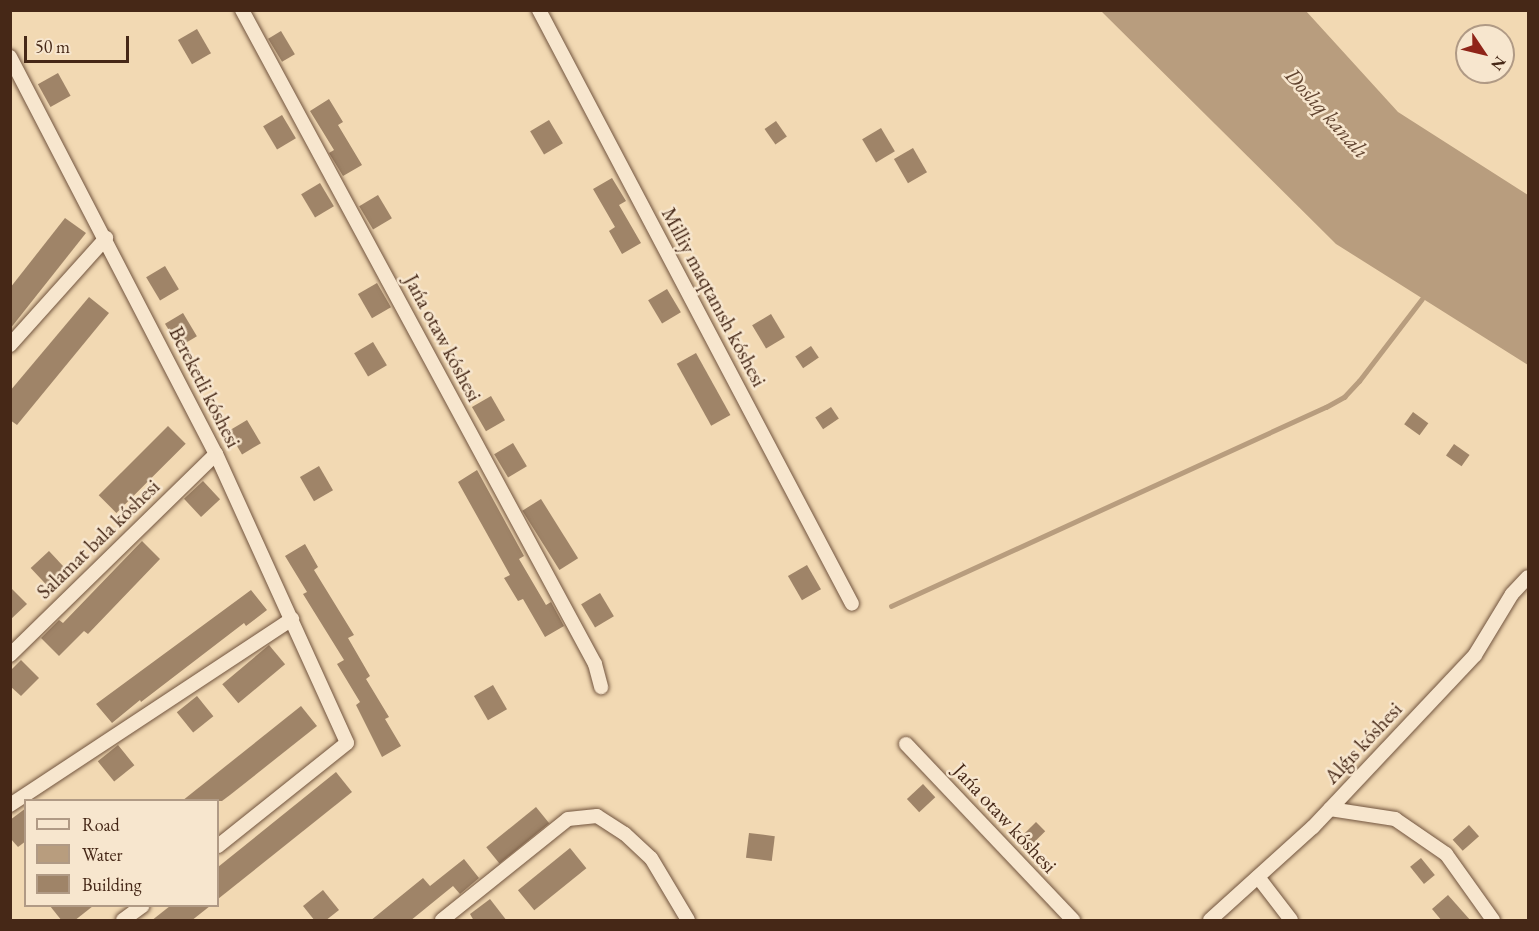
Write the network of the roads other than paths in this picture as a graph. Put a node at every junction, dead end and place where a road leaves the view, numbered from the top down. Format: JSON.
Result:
{"nodes":[{"id":1,"x":242,"y":10,"type":"edge"},
{"id":2,"x":539,"y":10,"type":"edge"},
{"id":3,"x":10,"y":57,"type":"edge"},
{"id":4,"x":106,"y":238,"type":"junction"},
{"id":5,"x":10,"y":345,"type":"edge"},
{"id":6,"x":216,"y":454,"type":"junction"},
{"id":7,"x":1528,"y":577,"type":"edge"},
{"id":8,"x":852,"y":604,"type":"dead end"},
{"id":9,"x":292,"y":619,"type":"junction"},
{"id":10,"x":10,"y":655,"type":"edge"},
{"id":11,"x":601,"y":687,"type":"dead end"},
{"id":12,"x":906,"y":744,"type":"dead end"},
{"id":13,"x":10,"y":805,"type":"edge"},
{"id":14,"x":1330,"y":808,"type":"junction"},
{"id":15,"x":219,"y":845,"type":"edge"},
{"id":16,"x":1258,"y":877,"type":"junction"},
{"id":17,"x":141,"y":907,"type":"edge"},
{"id":18,"x":123,"y":921,"type":"edge"},
{"id":19,"x":442,"y":921,"type":"edge"},
{"id":20,"x":688,"y":921,"type":"edge"},
{"id":21,"x":1073,"y":921,"type":"edge"},
{"id":22,"x":1210,"y":921,"type":"edge"},
{"id":23,"x":1291,"y":921,"type":"edge"},
{"id":24,"x":1493,"y":921,"type":"edge"}],
"edges":[{"from":1,"to":11,"type":"street","name":"Jańa otaw kóshesi"},
{"from":2,"to":8,"type":"street","name":"Milliy maqtanısh kóshesi"},
{"from":3,"to":4,"type":"street","name":"Bereketli kóshesi"},
{"from":4,"to":5,"type":"street"},
{"from":4,"to":6,"type":"street","name":"Bereketli kóshesi"},
{"from":6,"to":9,"type":"street","name":"Bereketli kóshesi"},
{"from":6,"to":10,"type":"street","name":"Salamat bala kóshesi"},
{"from":7,"to":14,"type":"street","name":"Alǵıs kóshesi"},
{"from":9,"to":13,"type":"street"},
{"from":9,"to":15,"type":"street","name":"Bereketli kóshesi"},
{"from":12,"to":21,"type":"street","name":"Jańa otaw kóshesi"},
{"from":14,"to":16,"type":"street","name":"Alǵıs kóshesi"},
{"from":14,"to":24,"type":"street"},
{"from":16,"to":22,"type":"street","name":"Alǵıs kóshesi"},
{"from":16,"to":23,"type":"street"},
{"from":17,"to":18,"type":"street"},
{"from":19,"to":20,"type":"street"}]}
